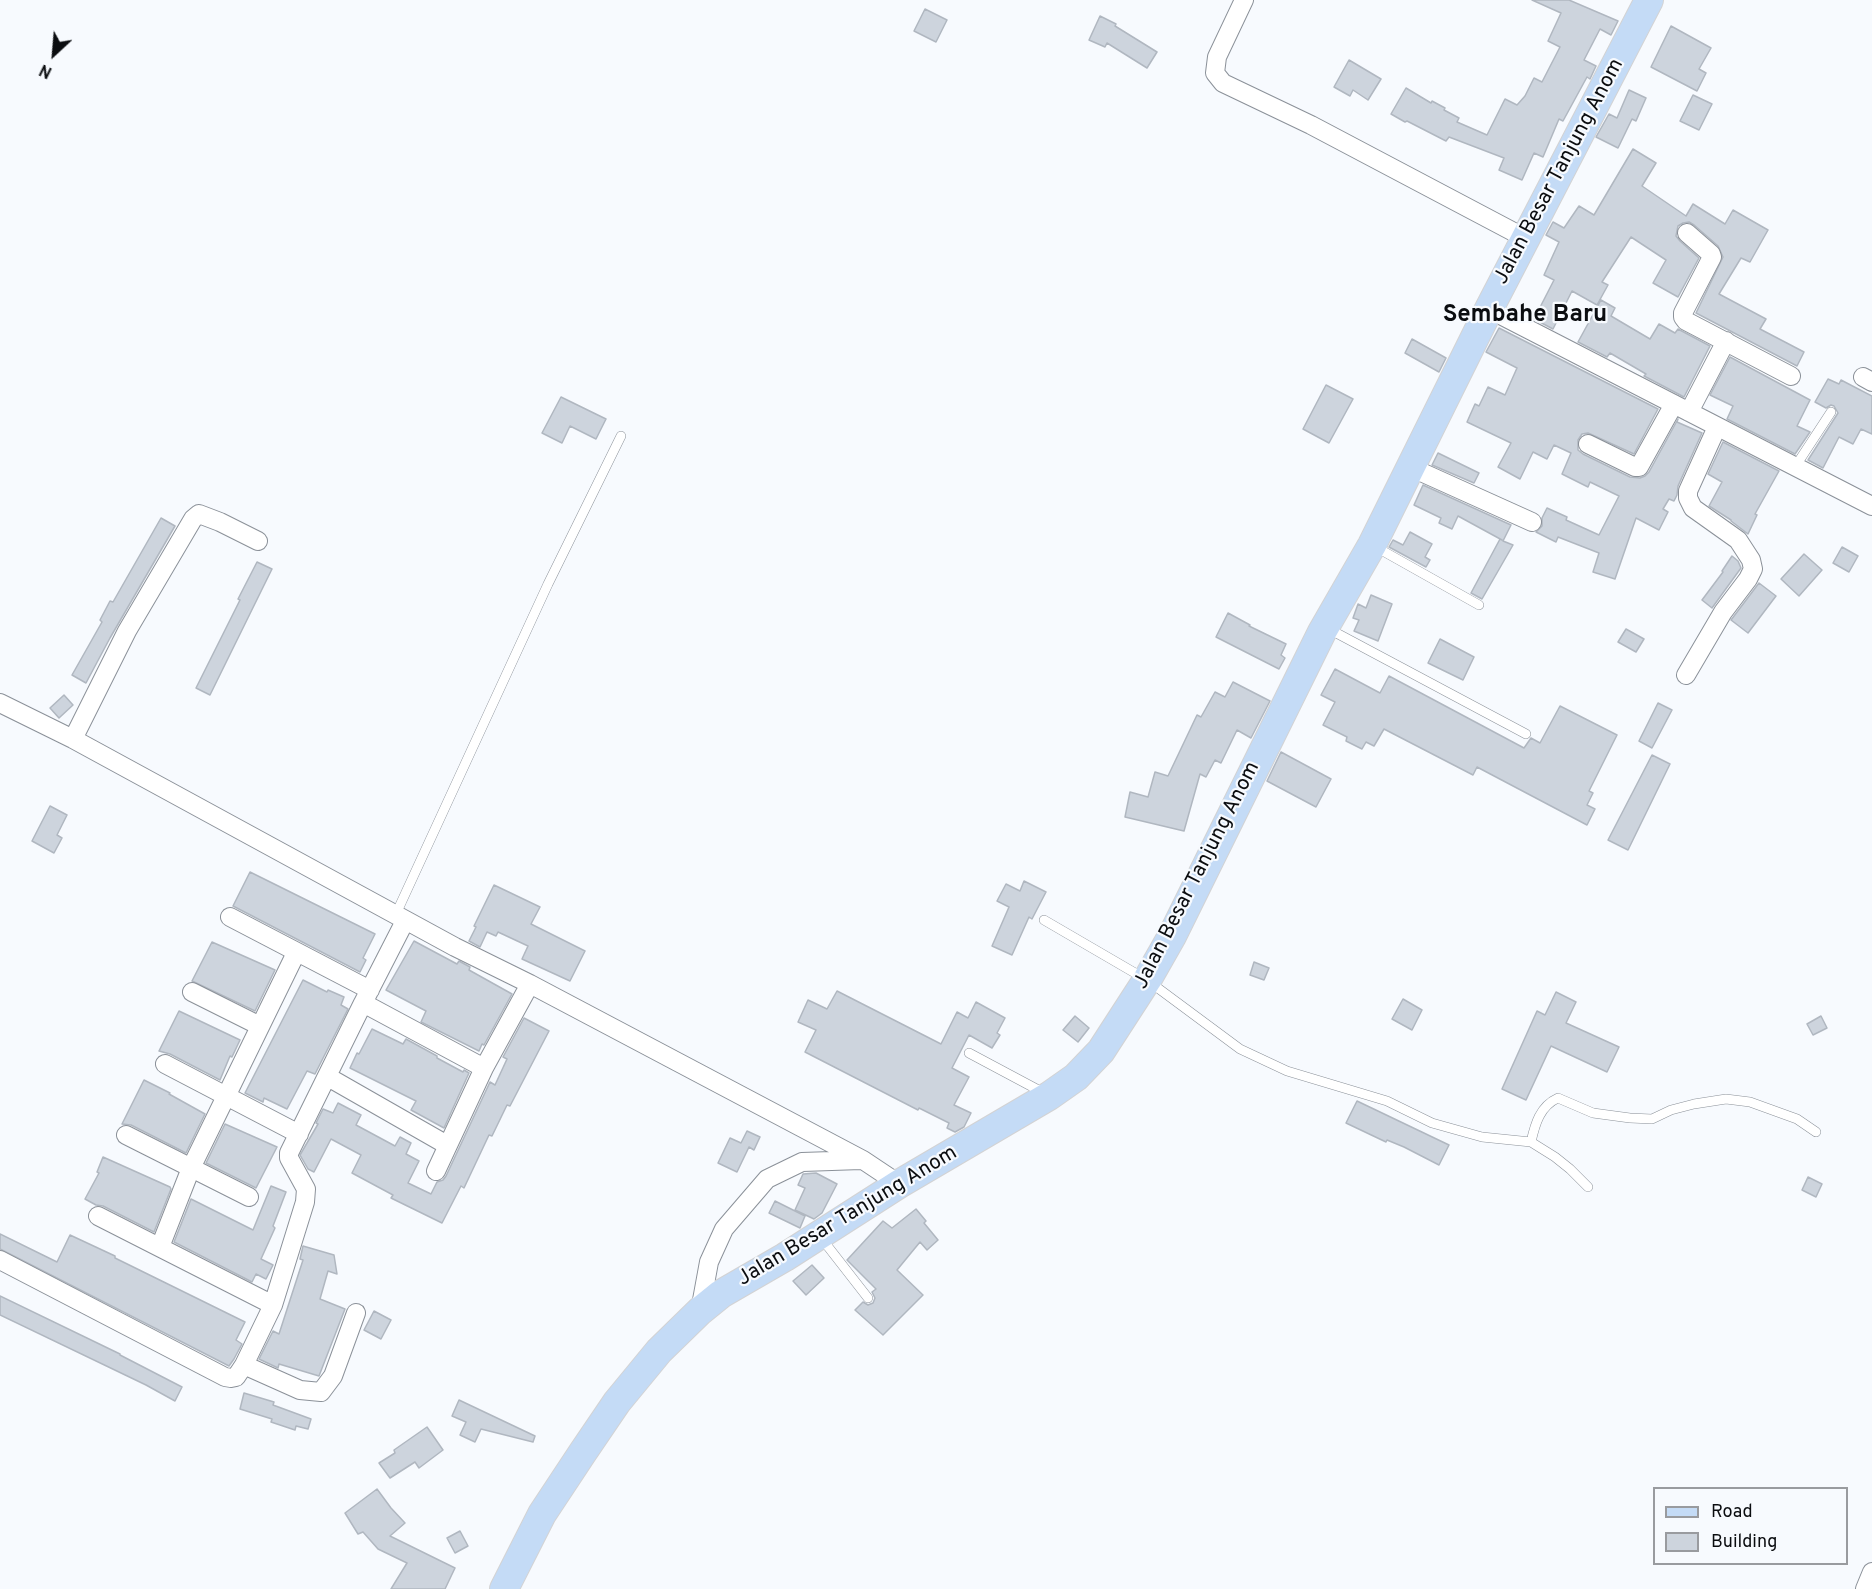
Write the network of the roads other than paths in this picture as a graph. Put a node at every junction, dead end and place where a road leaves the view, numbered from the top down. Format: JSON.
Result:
{"nodes":[{"id":1,"x":1244,"y":0,"type":"edge"},
{"id":2,"x":1649,"y":0,"type":"edge"},
{"id":3,"x":1687,"y":233,"type":"dead end"},
{"id":4,"x":1525,"y":238,"type":"junction"},
{"id":5,"x":1489,"y":309,"type":"junction"},
{"id":6,"x":1726,"y":341,"type":"junction"},
{"id":7,"x":1791,"y":376,"type":"dead end"},
{"id":8,"x":1681,"y":408,"type":"junction"},
{"id":9,"x":1832,"y":412,"type":"dead end"},
{"id":10,"x":1717,"y":427,"type":"junction"},
{"id":11,"x":621,"y":436,"type":"dead end"},
{"id":12,"x":1588,"y":444,"type":"dead end"},
{"id":13,"x":1410,"y":466,"type":"junction"},
{"id":14,"x":1795,"y":467,"type":"junction"},
{"id":15,"x":1872,"y":506,"type":"edge"},
{"id":16,"x":1532,"y":522,"type":"dead end"},
{"id":17,"x":258,"y":541,"type":"dead end"},
{"id":18,"x":1372,"y":545,"type":"junction"},
{"id":19,"x":1479,"y":605,"type":"dead end"},
{"id":20,"x":1326,"y":627,"type":"junction"},
{"id":21,"x":1686,"y":675,"type":"dead end"},
{"id":22,"x":0,"y":704,"type":"edge"},
{"id":23,"x":1526,"y":734,"type":"dead end"},
{"id":24,"x":73,"y":740,"type":"junction"},
{"id":25,"x":230,"y":917,"type":"dead end"},
{"id":26,"x":400,"y":918,"type":"junction"},
{"id":27,"x":1044,"y":920,"type":"dead end"},
{"id":28,"x":296,"y":953,"type":"junction"},
{"id":29,"x":1147,"y":980,"type":"junction"},
{"id":30,"x":530,"y":984,"type":"junction"},
{"id":31,"x":192,"y":992,"type":"dead end"},
{"id":32,"x":366,"y":996,"type":"junction"},
{"id":33,"x":260,"y":1026,"type":"junction"},
{"id":34,"x":969,"y":1053,"type":"dead end"},
{"id":35,"x":165,"y":1064,"type":"dead end"},
{"id":36,"x":484,"y":1068,"type":"junction"},
{"id":37,"x":328,"y":1077,"type":"junction"},
{"id":38,"x":226,"y":1095,"type":"junction"},
{"id":39,"x":1049,"y":1096,"type":"junction"},
{"id":40,"x":1816,"y":1132,"type":"dead end"},
{"id":41,"x":299,"y":1134,"type":"junction"},
{"id":42,"x":126,"y":1135,"type":"dead end"},
{"id":43,"x":1531,"y":1142,"type":"junction"},
{"id":44,"x":447,"y":1145,"type":"junction"},
{"id":45,"x":863,"y":1160,"type":"junction"},
{"id":46,"x":191,"y":1168,"type":"junction"},
{"id":47,"x":436,"y":1171,"type":"dead end"},
{"id":48,"x":899,"y":1184,"type":"junction"},
{"id":49,"x":1588,"y":1187,"type":"dead end"},
{"id":50,"x":249,"y":1197,"type":"dead end"},
{"id":51,"x":98,"y":1216,"type":"dead end"},
{"id":52,"x":819,"y":1234,"type":"junction"},
{"id":53,"x":159,"y":1247,"type":"junction"},
{"id":54,"x":0,"y":1260,"type":"edge"},
{"id":55,"x":868,"y":1298,"type":"dead end"},
{"id":56,"x":273,"y":1305,"type":"junction"},
{"id":57,"x":700,"y":1311,"type":"junction"},
{"id":58,"x":356,"y":1313,"type":"dead end"},
{"id":59,"x":244,"y":1365,"type":"junction"},
{"id":60,"x":1872,"y":1572,"type":"edge"},
{"id":61,"x":504,"y":1589,"type":"edge"},
{"id":62,"x":1865,"y":1589,"type":"edge"}],
"edges":[{"from":1,"to":4,"type":"street"},
{"from":2,"to":4,"type":"main road","name":"Jalan Besar Tanjung Anom"},
{"from":3,"to":6,"type":"street"},
{"from":4,"to":5,"type":"main road","name":"Jalan Besar Tanjung Anom"},
{"from":5,"to":8,"type":"street"},
{"from":5,"to":13,"type":"main road","name":"Jalan Besar Tanjung Anom"},
{"from":6,"to":7,"type":"street"},
{"from":6,"to":8,"type":"street"},
{"from":8,"to":10,"type":"street"},
{"from":8,"to":12,"type":"street"},
{"from":9,"to":14,"type":"lane"},
{"from":10,"to":14,"type":"street"},
{"from":10,"to":21,"type":"street"},
{"from":11,"to":26,"type":"lane"},
{"from":13,"to":16,"type":"street"},
{"from":13,"to":18,"type":"main road","name":"Jalan Besar Tanjung Anom"},
{"from":14,"to":15,"type":"street"},
{"from":17,"to":24,"type":"street"},
{"from":18,"to":19,"type":"lane"},
{"from":18,"to":20,"type":"main road","name":"Jalan Besar Tanjung Anom"},
{"from":20,"to":23,"type":"lane"},
{"from":20,"to":29,"type":"main road","name":"Jalan Besar Tanjung Anom"},
{"from":22,"to":24,"type":"street"},
{"from":24,"to":26,"type":"street"},
{"from":25,"to":28,"type":"street"},
{"from":26,"to":30,"type":"street"},
{"from":26,"to":32,"type":"street"},
{"from":27,"to":29,"type":"lane"},
{"from":28,"to":32,"type":"street"},
{"from":28,"to":33,"type":"street"},
{"from":29,"to":39,"type":"main road","name":"Jalan Besar Tanjung Anom"},
{"from":29,"to":43,"type":"lane"},
{"from":30,"to":36,"type":"street"},
{"from":30,"to":45,"type":"street"},
{"from":31,"to":33,"type":"street"},
{"from":32,"to":36,"type":"street"},
{"from":32,"to":37,"type":"street"},
{"from":33,"to":38,"type":"street"},
{"from":34,"to":39,"type":"lane"},
{"from":35,"to":38,"type":"street"},
{"from":36,"to":44,"type":"street"},
{"from":37,"to":41,"type":"street"},
{"from":37,"to":44,"type":"street"},
{"from":38,"to":41,"type":"street"},
{"from":38,"to":46,"type":"street"},
{"from":39,"to":48,"type":"main road","name":"Jalan Besar Tanjung Anom"},
{"from":40,"to":43,"type":"lane"},
{"from":41,"to":56,"type":"street"},
{"from":42,"to":46,"type":"street"},
{"from":43,"to":49,"type":"lane"},
{"from":44,"to":47,"type":"street"},
{"from":45,"to":48,"type":"street"},
{"from":45,"to":57,"type":"street"},
{"from":46,"to":50,"type":"street"},
{"from":46,"to":53,"type":"street"},
{"from":48,"to":52,"type":"main road","name":"Jalan Besar Tanjung Anom"},
{"from":51,"to":53,"type":"street"},
{"from":52,"to":55,"type":"lane"},
{"from":52,"to":57,"type":"main road","name":"Jalan Besar Tanjung Anom"},
{"from":53,"to":56,"type":"street"},
{"from":54,"to":59,"type":"street"},
{"from":56,"to":59,"type":"street"},
{"from":57,"to":61,"type":"main road","name":"Jalan Besar Tanjung Anom"},
{"from":58,"to":59,"type":"street"},
{"from":60,"to":62,"type":"street"}]}
